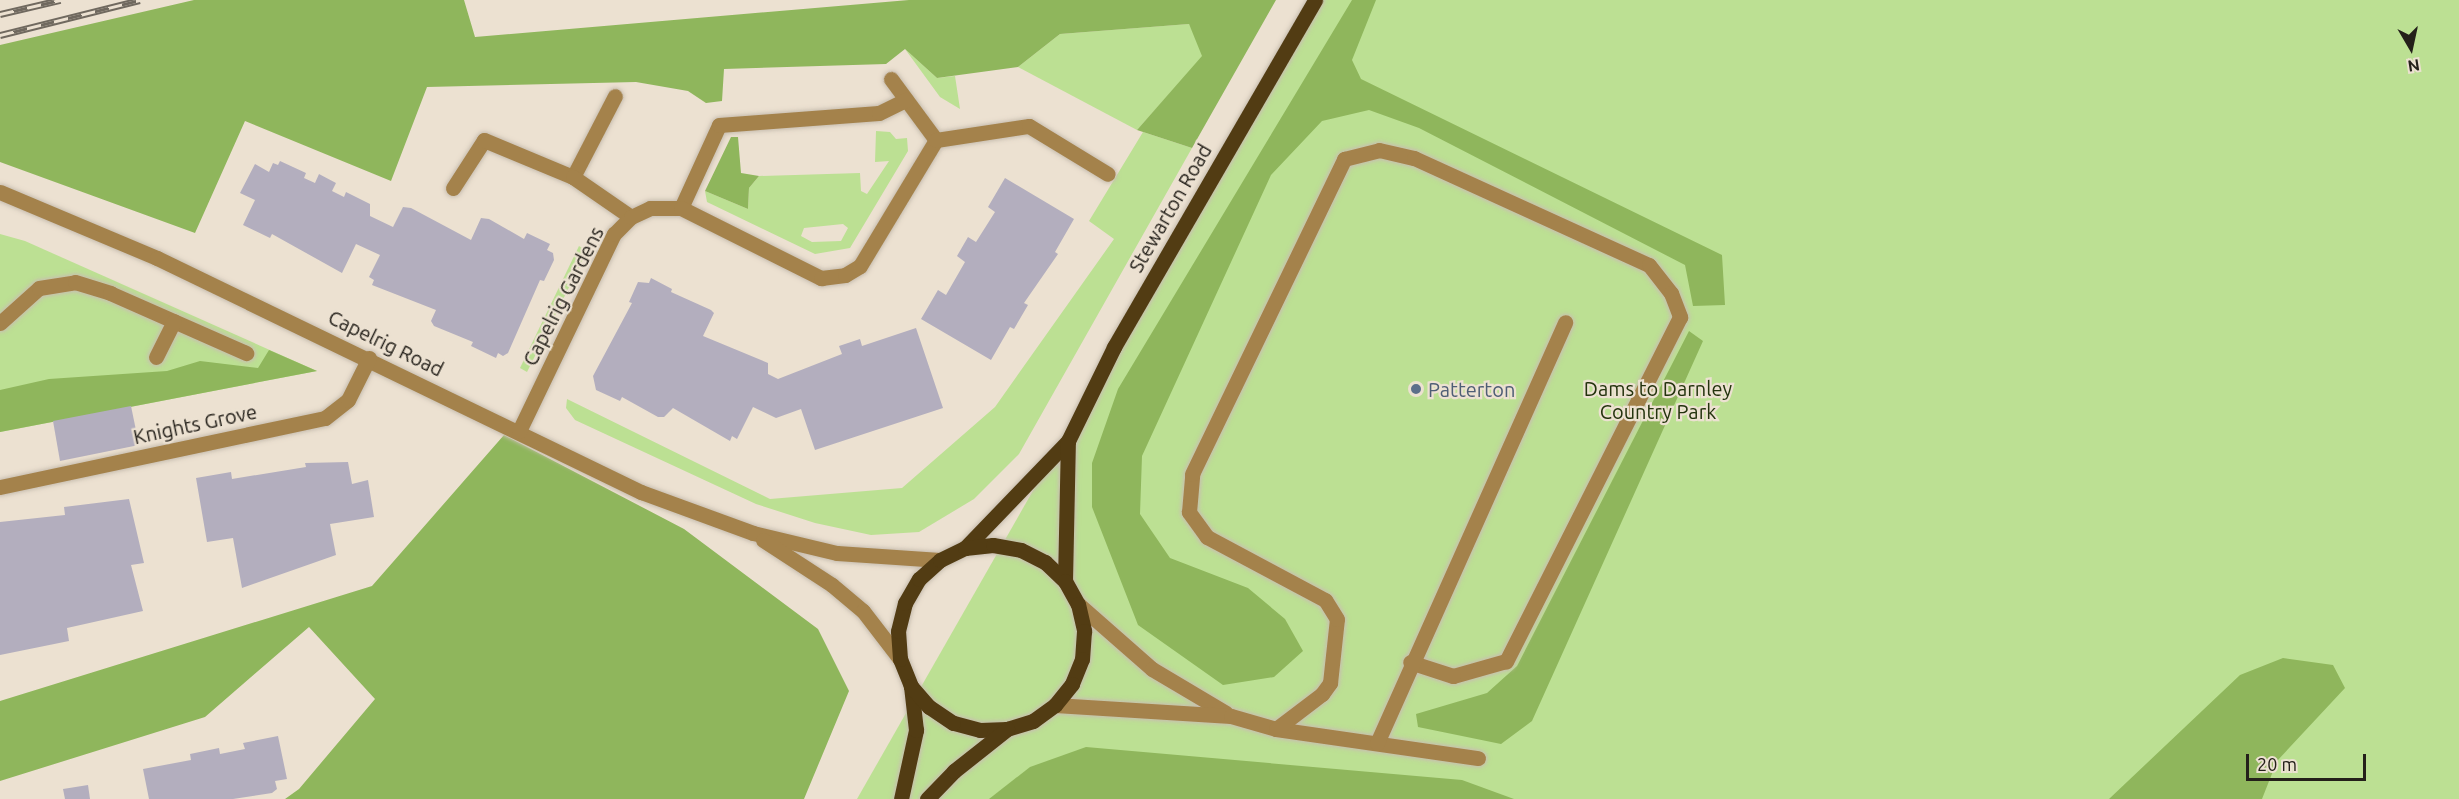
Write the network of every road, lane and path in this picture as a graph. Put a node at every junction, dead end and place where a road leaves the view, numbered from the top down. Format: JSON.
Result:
{"nodes":[{"id":1,"x":1315,"y":0,"type":"edge"},
{"id":2,"x":891,"y":79,"type":"dead end"},
{"id":3,"x":615,"y":96,"type":"dead end"},
{"id":4,"x":906,"y":100,"type":"junction"},
{"id":5,"x":936,"y":140,"type":"junction"},
{"id":6,"x":1108,"y":174,"type":"dead end"},
{"id":7,"x":573,"y":177,"type":"junction"},
{"id":8,"x":453,"y":188,"type":"dead end"},
{"id":9,"x":0,"y":192,"type":"edge"},
{"id":10,"x":681,"y":208,"type":"junction"},
{"id":11,"x":631,"y":217,"type":"junction"},
{"id":12,"x":174,"y":321,"type":"junction"},
{"id":13,"x":1565,"y":322,"type":"dead end"},
{"id":14,"x":0,"y":323,"type":"edge"},
{"id":15,"x":246,"y":353,"type":"dead end"},
{"id":16,"x":156,"y":357,"type":"dead end"},
{"id":17,"x":369,"y":358,"type":"junction"},
{"id":18,"x":519,"y":431,"type":"junction"},
{"id":19,"x":1068,"y":441,"type":"junction"},
{"id":20,"x":0,"y":487,"type":"edge"},
{"id":21,"x":753,"y":533,"type":"junction"},
{"id":22,"x":965,"y":548,"type":"junction"},
{"id":23,"x":940,"y":560,"type":"junction"},
{"id":24,"x":1065,"y":581,"type":"junction"},
{"id":25,"x":1078,"y":604,"type":"junction"},
{"id":26,"x":900,"y":659,"type":"junction"},
{"id":27,"x":1410,"y":662,"type":"junction"},
{"id":28,"x":911,"y":686,"type":"junction"},
{"id":29,"x":1055,"y":705,"type":"junction"},
{"id":30,"x":1231,"y":716,"type":"junction"},
{"id":31,"x":1007,"y":729,"type":"junction"},
{"id":32,"x":1276,"y":729,"type":"junction"},
{"id":33,"x":1377,"y":743,"type":"junction"},
{"id":34,"x":1478,"y":758,"type":"dead end"},
{"id":35,"x":901,"y":799,"type":"edge"},
{"id":36,"x":927,"y":799,"type":"edge"}],
"edges":[{"from":1,"to":19,"type":"main road","name":"Stewarton Road"},
{"from":2,"to":4,"type":"street"},
{"from":3,"to":7,"type":"street"},
{"from":4,"to":5,"type":"street"},
{"from":4,"to":10,"type":"street"},
{"from":5,"to":6,"type":"street"},
{"from":5,"to":10,"type":"street","name":"Capelrig Gardens"},
{"from":7,"to":8,"type":"street"},
{"from":7,"to":11,"type":"street"},
{"from":9,"to":17,"type":"street","name":"Capelrig Road"},
{"from":10,"to":11,"type":"street","name":"Capelrig Gardens"},
{"from":11,"to":18,"type":"street","name":"Capelrig Gardens"},
{"from":12,"to":14,"type":"street"},
{"from":12,"to":15,"type":"street"},
{"from":12,"to":16,"type":"street"},
{"from":13,"to":27,"type":"street"},
{"from":17,"to":18,"type":"street","name":"Capelrig Road"},
{"from":17,"to":20,"type":"street","name":"Knights Grove"},
{"from":18,"to":21,"type":"street","name":"Capelrig Road"},
{"from":19,"to":22,"type":"main road","name":"Stewarton Road"},
{"from":19,"to":24,"type":"main road","name":"Stewarton Road"},
{"from":21,"to":23,"type":"street","name":"Capelrig Road"},
{"from":21,"to":26,"type":"street","name":"Capelrig Road"},
{"from":22,"to":23,"type":"main road","name":"Stewarton Road"},
{"from":22,"to":24,"type":"main road","name":"Stewarton Road"},
{"from":23,"to":26,"type":"main road","name":"Stewarton Road"},
{"from":24,"to":25,"type":"main road","name":"Stewarton Road"},
{"from":25,"to":29,"type":"main road","name":"Stewarton Road"},
{"from":25,"to":30,"type":"street"},
{"from":26,"to":28,"type":"main road","name":"Stewarton Road"},
{"from":27,"to":32,"type":"street"},
{"from":27,"to":33,"type":"street"},
{"from":28,"to":31,"type":"main road","name":"Stewarton Road"},
{"from":28,"to":35,"type":"main road","name":"Stewarton Road"},
{"from":29,"to":30,"type":"street"},
{"from":29,"to":31,"type":"main road","name":"Stewarton Road"},
{"from":30,"to":32,"type":"street"},
{"from":31,"to":36,"type":"main road","name":"Stewarton Road"},
{"from":32,"to":33,"type":"street"},
{"from":33,"to":34,"type":"street"}]}
